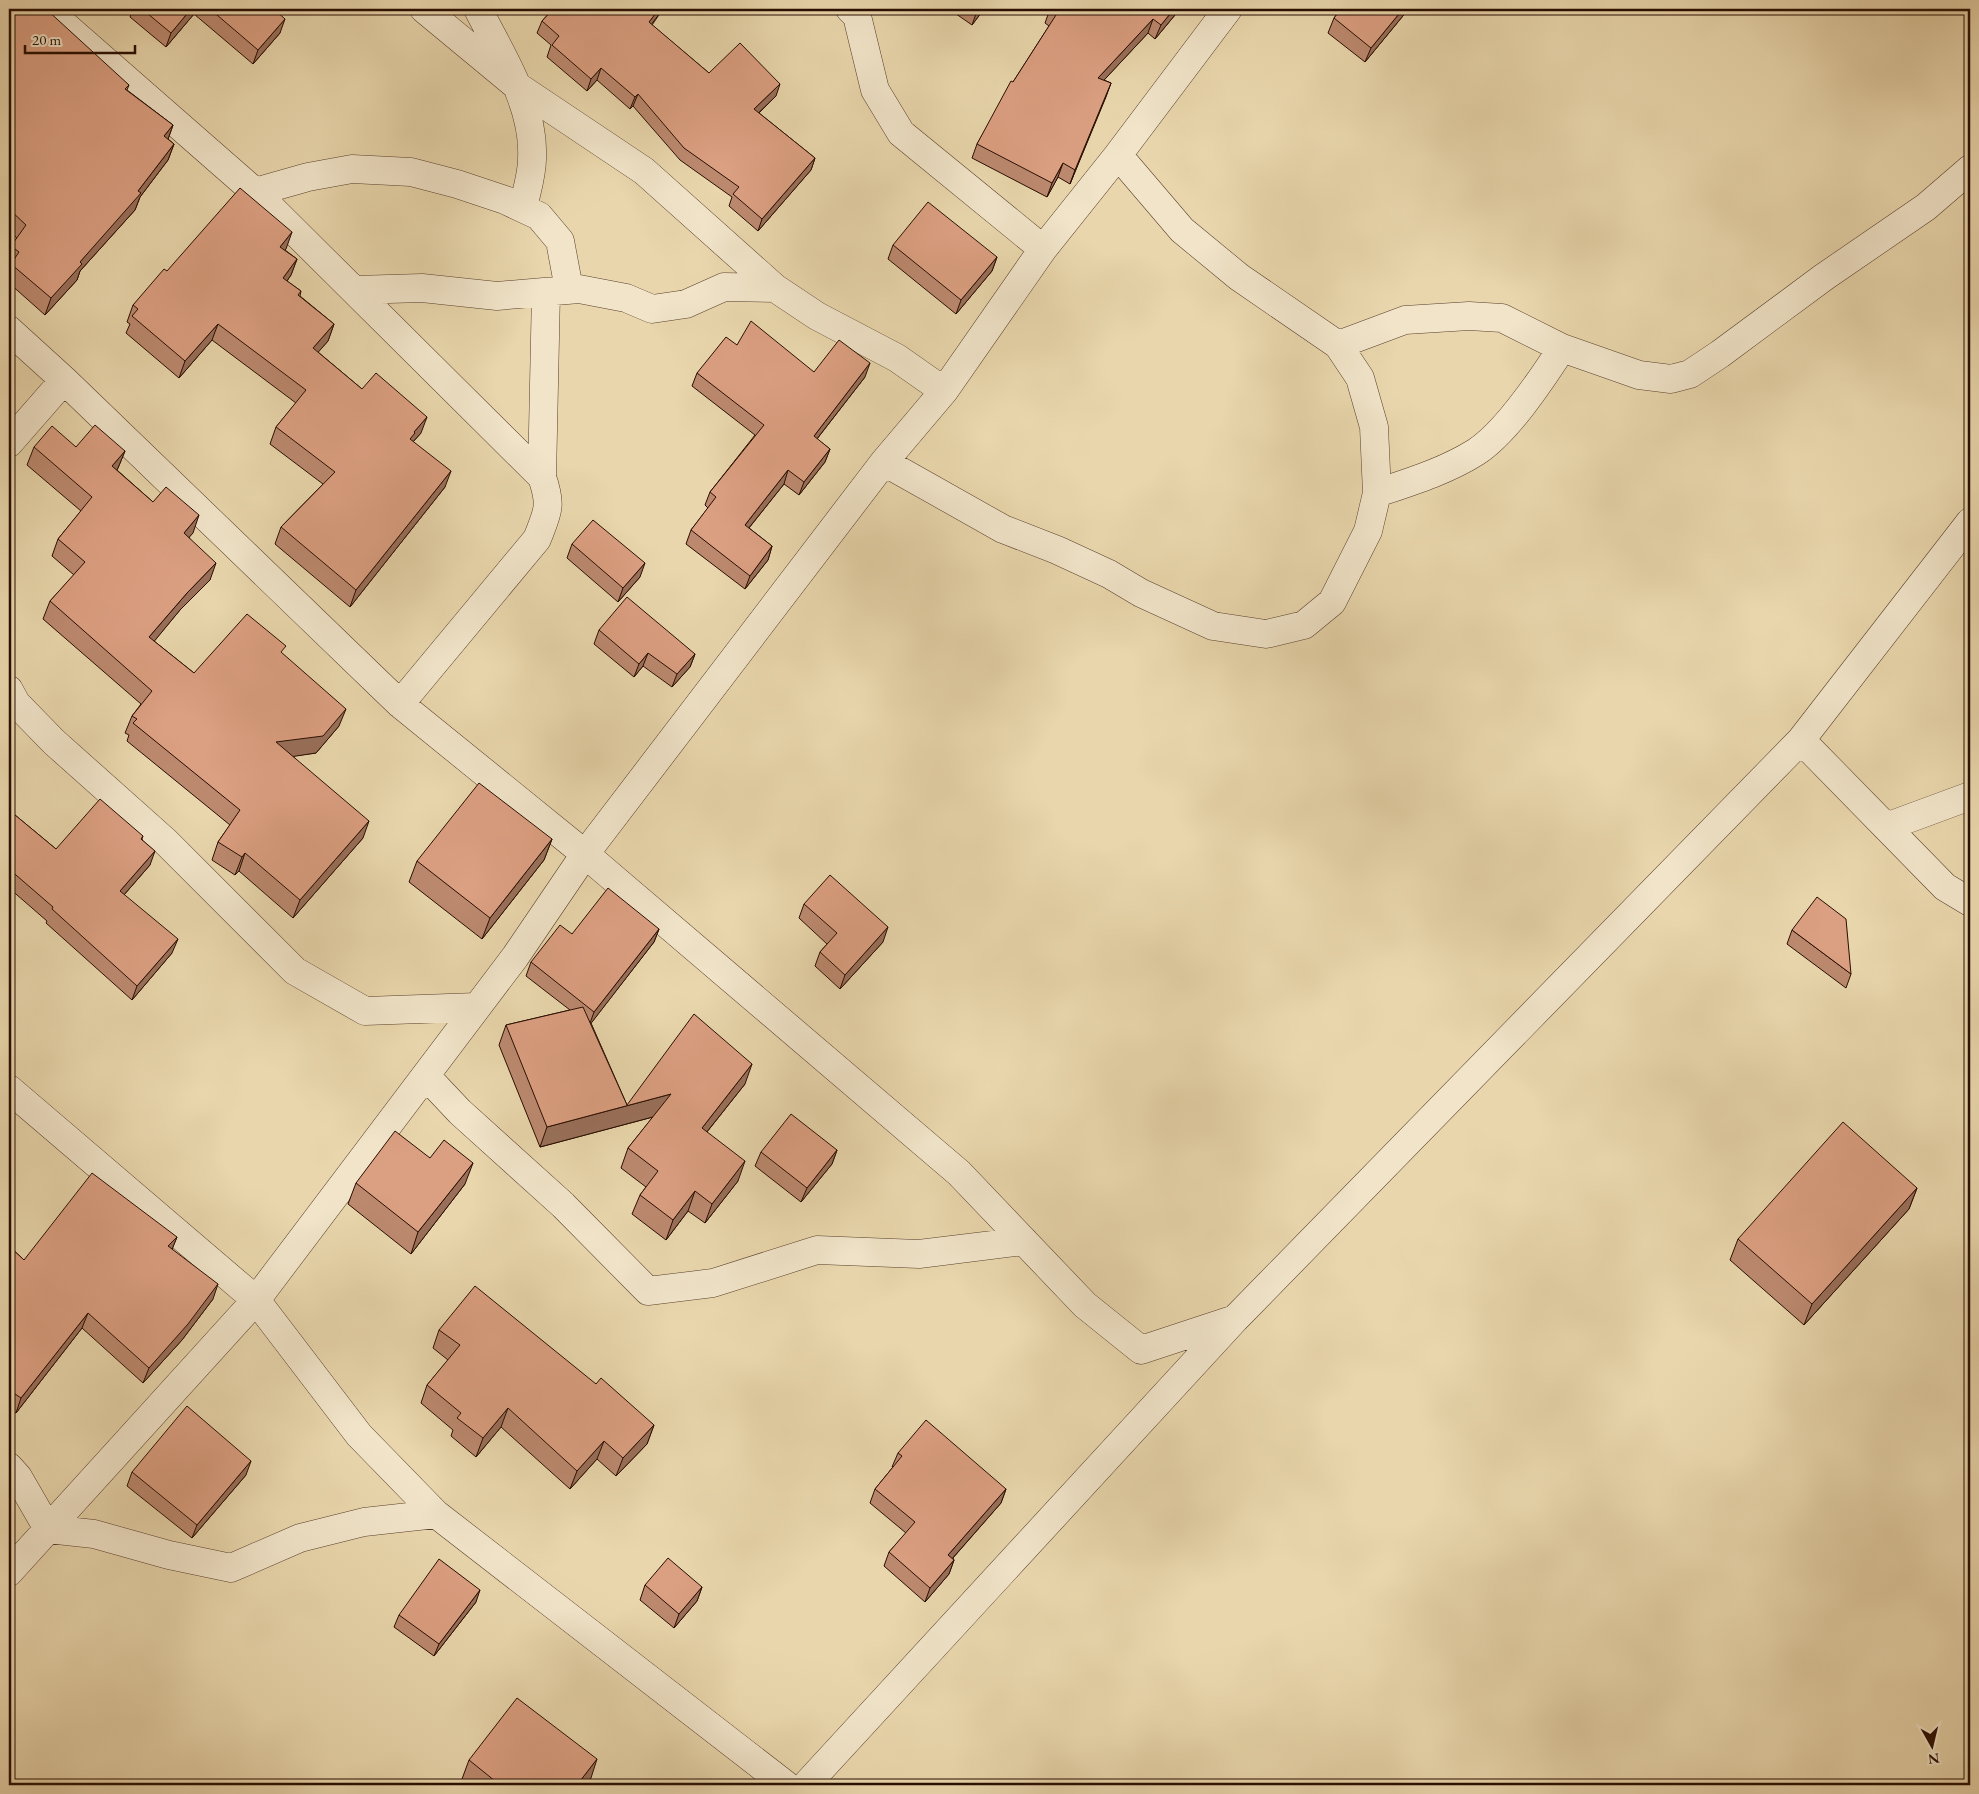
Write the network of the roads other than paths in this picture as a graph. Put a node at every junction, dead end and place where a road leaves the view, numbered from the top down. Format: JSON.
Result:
{"nodes":[{"id":1,"x":46,"y":9,"type":"edge"},
{"id":2,"x":424,"y":9,"type":"edge"},
{"id":3,"x":478,"y":9,"type":"edge"},
{"id":4,"x":850,"y":9,"type":"edge"},
{"id":5,"x":1228,"y":9,"type":"edge"},
{"id":6,"x":517,"y":86,"type":"junction"},
{"id":7,"x":1118,"y":155,"type":"junction"},
{"id":8,"x":1970,"y":169,"type":"edge"},
{"id":9,"x":255,"y":192,"type":"junction"},
{"id":10,"x":523,"y":208,"type":"junction"},
{"id":11,"x":1044,"y":249,"type":"junction"},
{"id":12,"x":775,"y":288,"type":"junction"},
{"id":13,"x":355,"y":290,"type":"junction"},
{"id":14,"x":557,"y":291,"type":"junction"},
{"id":15,"x":9,"y":330,"type":"edge"},
{"id":16,"x":1338,"y":345,"type":"junction"},
{"id":17,"x":1562,"y":348,"type":"junction"},
{"id":18,"x":64,"y":380,"type":"junction"},
{"id":19,"x":944,"y":392,"type":"junction"},
{"id":20,"x":9,"y":443,"type":"edge"},
{"id":21,"x":884,"y":462,"type":"junction"},
{"id":22,"x":542,"y":477,"type":"junction"},
{"id":23,"x":1377,"y":494,"type":"junction"},
{"id":24,"x":1970,"y":522,"type":"edge"},
{"id":25,"x":9,"y":690,"type":"edge"},
{"id":26,"x":400,"y":704,"type":"junction"},
{"id":27,"x":1801,"y":740,"type":"junction"},
{"id":28,"x":1970,"y":796,"type":"edge"},
{"id":29,"x":1886,"y":827,"type":"junction"},
{"id":30,"x":585,"y":854,"type":"junction"},
{"id":31,"x":1970,"y":902,"type":"edge"},
{"id":32,"x":477,"y":1007,"type":"junction"},
{"id":33,"x":426,"y":1076,"type":"junction"},
{"id":34,"x":9,"y":1089,"type":"edge"},
{"id":35,"x":1024,"y":1241,"type":"junction"},
{"id":36,"x":256,"y":1300,"type":"junction"},
{"id":37,"x":1235,"y":1319,"type":"junction"},
{"id":38,"x":9,"y":1467,"type":"edge"},
{"id":39,"x":436,"y":1514,"type":"junction"},
{"id":40,"x":48,"y":1529,"type":"junction"},
{"id":41,"x":9,"y":1572,"type":"edge"},
{"id":42,"x":786,"y":1785,"type":"edge"},
{"id":43,"x":806,"y":1785,"type":"edge"}],
"edges":[{"from":1,"to":9,"type":"street"},
{"from":2,"to":6,"type":"street"},
{"from":3,"to":6,"type":"street"},
{"from":4,"to":11,"type":"street"},
{"from":5,"to":7,"type":"street"},
{"from":6,"to":10,"type":"street"},
{"from":6,"to":12,"type":"street"},
{"from":7,"to":11,"type":"street"},
{"from":7,"to":16,"type":"street"},
{"from":8,"to":17,"type":"street"},
{"from":9,"to":10,"type":"street"},
{"from":9,"to":13,"type":"street"},
{"from":10,"to":14,"type":"street"},
{"from":11,"to":19,"type":"street"},
{"from":12,"to":14,"type":"street"},
{"from":12,"to":19,"type":"street"},
{"from":13,"to":14,"type":"street"},
{"from":13,"to":22,"type":"street"},
{"from":14,"to":22,"type":"street"},
{"from":15,"to":18,"type":"street"},
{"from":16,"to":17,"type":"street"},
{"from":16,"to":23,"type":"street"},
{"from":17,"to":23,"type":"street"},
{"from":18,"to":20,"type":"street"},
{"from":18,"to":26,"type":"street"},
{"from":19,"to":21,"type":"street"},
{"from":21,"to":23,"type":"street"},
{"from":21,"to":30,"type":"street"},
{"from":22,"to":26,"type":"street"},
{"from":24,"to":27,"type":"street"},
{"from":25,"to":32,"type":"street"},
{"from":26,"to":30,"type":"street"},
{"from":27,"to":29,"type":"street"},
{"from":27,"to":37,"type":"street"},
{"from":28,"to":29,"type":"street"},
{"from":29,"to":31,"type":"street"},
{"from":30,"to":32,"type":"street"},
{"from":30,"to":35,"type":"street"},
{"from":32,"to":33,"type":"street"},
{"from":33,"to":35,"type":"street"},
{"from":33,"to":36,"type":"street"},
{"from":34,"to":36,"type":"street"},
{"from":35,"to":37,"type":"street"},
{"from":36,"to":39,"type":"street"},
{"from":36,"to":40,"type":"street"},
{"from":37,"to":43,"type":"street"},
{"from":38,"to":40,"type":"street"},
{"from":39,"to":40,"type":"street"},
{"from":39,"to":42,"type":"street"},
{"from":40,"to":41,"type":"street"}]}
